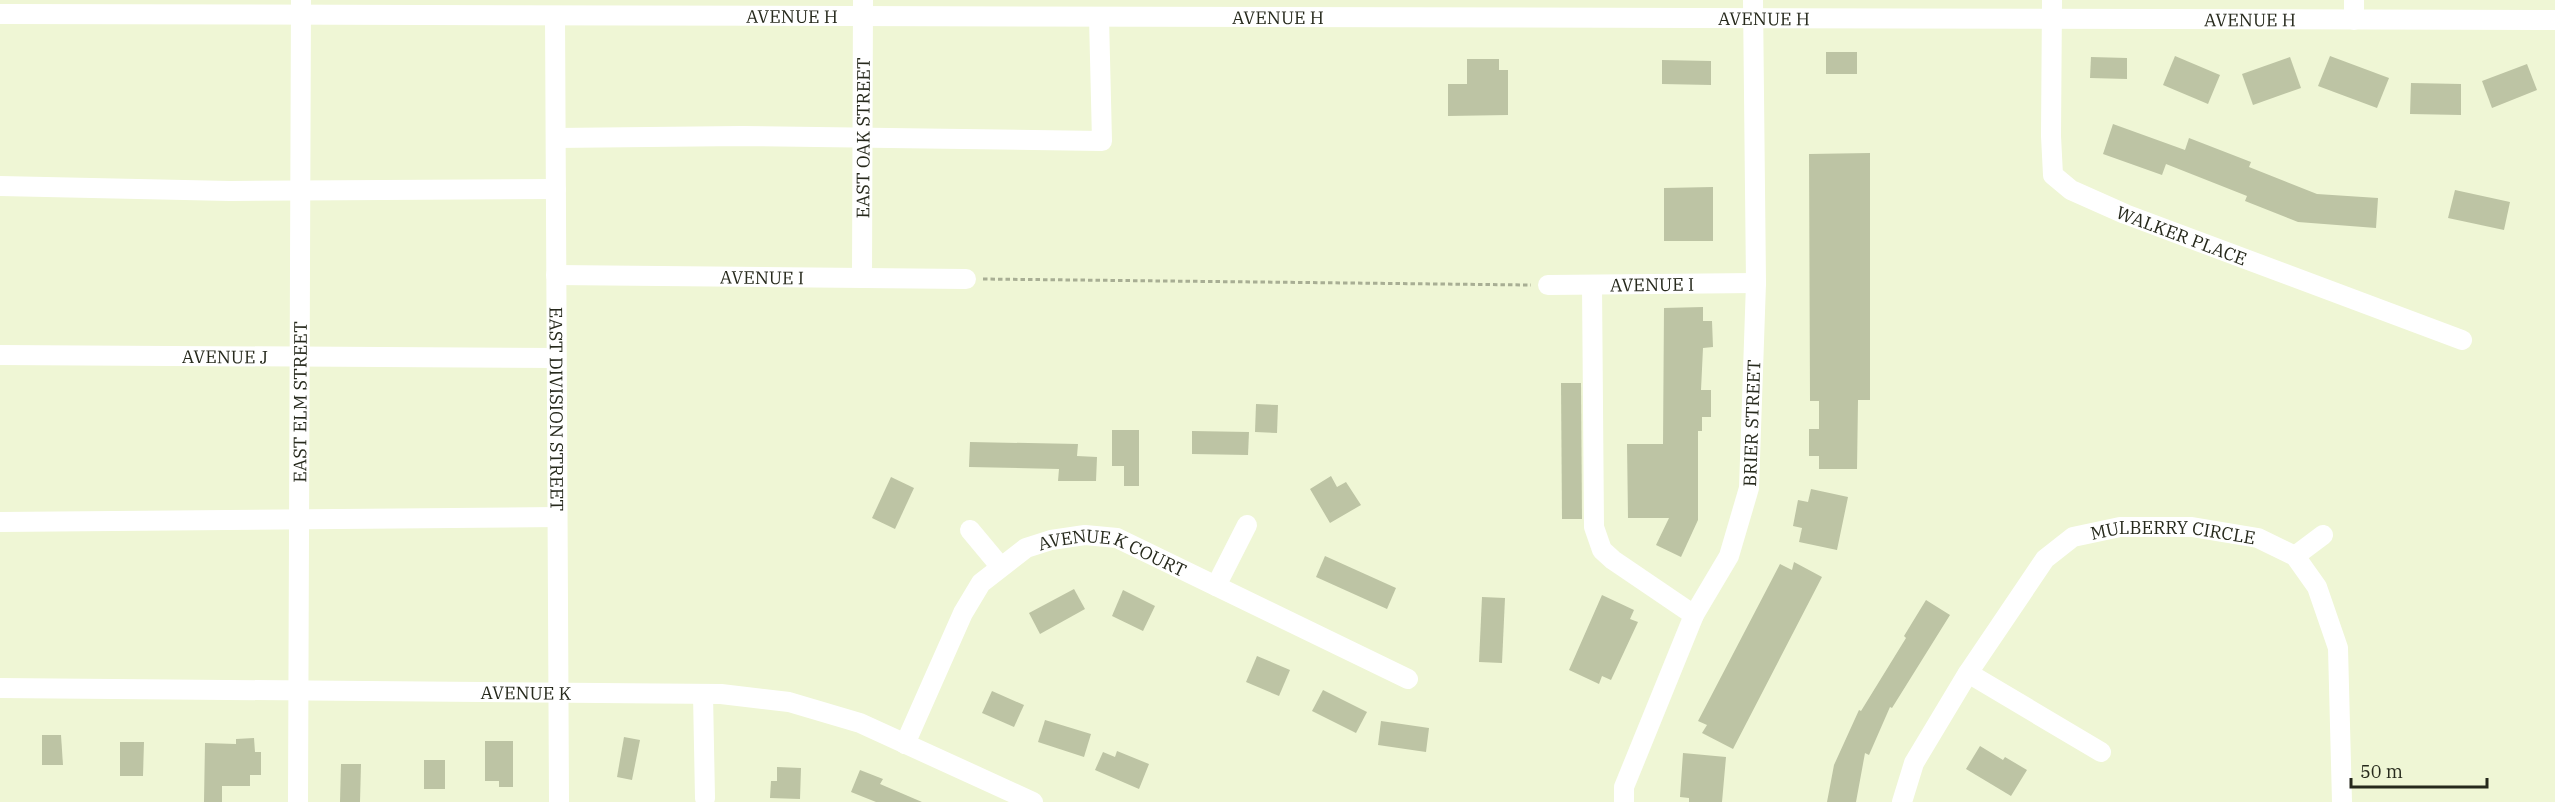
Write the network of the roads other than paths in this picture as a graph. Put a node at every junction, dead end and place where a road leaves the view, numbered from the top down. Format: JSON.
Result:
{"nodes":[{"id":1,"x":2354,"y":0,"type":"edge"},
{"id":2,"x":301,"y":8,"type":"edge"},
{"id":3,"x":863,"y":8,"type":"edge"},
{"id":4,"x":1154,"y":8,"type":"edge"},
{"id":5,"x":1456,"y":9,"type":"edge"},
{"id":6,"x":1754,"y":9,"type":"edge"},
{"id":7,"x":2052,"y":10,"type":"edge"},
{"id":8,"x":0,"y":14,"type":"edge"},
{"id":9,"x":555,"y":16,"type":"junction"},
{"id":10,"x":1099,"y":17,"type":"junction"},
{"id":11,"x":2354,"y":20,"type":"junction"},
{"id":12,"x":2555,"y":20,"type":"edge"},
{"id":13,"x":862,"y":136,"type":"junction"},
{"id":14,"x":556,"y":138,"type":"junction"},
{"id":15,"x":0,"y":186,"type":"edge"},
{"id":16,"x":556,"y":189,"type":"junction"},
{"id":17,"x":300,"y":190,"type":"junction"},
{"id":18,"x":556,"y":275,"type":"junction"},
{"id":19,"x":862,"y":278,"type":"junction"},
{"id":20,"x":966,"y":279,"type":"road end"},
{"id":21,"x":1756,"y":284,"type":"junction"},
{"id":22,"x":1548,"y":285,"type":"road end"},
{"id":23,"x":1592,"y":285,"type":"junction"},
{"id":24,"x":2462,"y":340,"type":"dead end"},
{"id":25,"x":0,"y":356,"type":"edge"},
{"id":26,"x":299,"y":357,"type":"junction"},
{"id":27,"x":556,"y":358,"type":"junction"},
{"id":28,"x":557,"y":517,"type":"junction"},
{"id":29,"x":299,"y":521,"type":"junction"},
{"id":30,"x":0,"y":522,"type":"edge"},
{"id":31,"x":1247,"y":525,"type":"dead end"},
{"id":32,"x":970,"y":530,"type":"dead end"},
{"id":33,"x":2323,"y":535,"type":"dead end"},
{"id":34,"x":2295,"y":556,"type":"junction"},
{"id":35,"x":1000,"y":566,"type":"junction"},
{"id":36,"x":1216,"y":586,"type":"junction"},
{"id":37,"x":1694,"y":615,"type":"junction"},
{"id":38,"x":1968,"y":673,"type":"junction"},
{"id":39,"x":1408,"y":679,"type":"dead end"},
{"id":40,"x":0,"y":688,"type":"edge"},
{"id":41,"x":298,"y":690,"type":"junction"},
{"id":42,"x":558,"y":692,"type":"junction"},
{"id":43,"x":703,"y":694,"type":"junction"},
{"id":44,"x":905,"y":744,"type":"junction"},
{"id":45,"x":2101,"y":752,"type":"dead end"},
{"id":46,"x":705,"y":798,"type":"dead end"},
{"id":47,"x":298,"y":802,"type":"edge"},
{"id":48,"x":559,"y":802,"type":"edge"},
{"id":49,"x":1033,"y":802,"type":"edge"},
{"id":50,"x":1624,"y":802,"type":"edge"},
{"id":51,"x":1902,"y":802,"type":"edge"},
{"id":52,"x":2342,"y":802,"type":"edge"}],
"edges":[{"from":1,"to":11,"type":"street"},
{"from":2,"to":8,"type":"street","name":"AVENUE H"},
{"from":2,"to":9,"type":"street","name":"AVENUE H"},
{"from":2,"to":17,"type":"street","name":"EAST ELM STREET"},
{"from":3,"to":9,"type":"street","name":"AVENUE H"},
{"from":3,"to":10,"type":"street","name":"AVENUE H"},
{"from":3,"to":13,"type":"street","name":"EAST OAK STREET"},
{"from":4,"to":5,"type":"street","name":"AVENUE H"},
{"from":4,"to":10,"type":"street","name":"AVENUE H"},
{"from":5,"to":6,"type":"street","name":"AVENUE H"},
{"from":6,"to":7,"type":"street","name":"AVENUE H"},
{"from":6,"to":21,"type":"street","name":"BRIER STREET"},
{"from":7,"to":11,"type":"street","name":"AVENUE H"},
{"from":7,"to":24,"type":"street","name":"WALKER PLACE"},
{"from":9,"to":14,"type":"street","name":"EAST DIVISION STREET"},
{"from":10,"to":13,"type":"street"},
{"from":11,"to":12,"type":"street","name":"AVENUE H"},
{"from":13,"to":14,"type":"street"},
{"from":13,"to":19,"type":"street","name":"EAST OAK STREET"},
{"from":14,"to":16,"type":"street","name":"EAST DIVISION STREET"},
{"from":15,"to":17,"type":"street"},
{"from":16,"to":17,"type":"street"},
{"from":16,"to":18,"type":"street","name":"EAST DIVISION STREET"},
{"from":17,"to":26,"type":"street","name":"EAST ELM STREET"},
{"from":18,"to":19,"type":"street","name":"AVENUE I"},
{"from":18,"to":27,"type":"street","name":"EAST DIVISION STREET"},
{"from":19,"to":20,"type":"street","name":"AVENUE I"},
{"from":21,"to":23,"type":"street","name":"AVENUE I"},
{"from":21,"to":37,"type":"street","name":"BRIER STREET"},
{"from":22,"to":23,"type":"street","name":"AVENUE I"},
{"from":23,"to":37,"type":"street"},
{"from":25,"to":26,"type":"street","name":"AVENUE J"},
{"from":26,"to":27,"type":"street","name":"AVENUE J"},
{"from":26,"to":29,"type":"street","name":"EAST ELM STREET"},
{"from":27,"to":28,"type":"street","name":"EAST DIVISION STREET"},
{"from":28,"to":29,"type":"street"},
{"from":28,"to":42,"type":"street","name":"EAST DIVISION STREET"},
{"from":29,"to":30,"type":"street"},
{"from":29,"to":41,"type":"street","name":"EAST ELM STREET"},
{"from":31,"to":36,"type":"street"},
{"from":32,"to":35,"type":"street"},
{"from":33,"to":34,"type":"street"},
{"from":34,"to":38,"type":"street","name":"MULBERRY CIRCLE"},
{"from":34,"to":52,"type":"street","name":"MULBERRY CIRCLE"},
{"from":35,"to":36,"type":"street","name":"AVENUE K COURT"},
{"from":35,"to":44,"type":"street","name":"AVENUE K COURT"},
{"from":36,"to":39,"type":"street","name":"AVENUE K COURT"},
{"from":37,"to":50,"type":"street","name":"BRIER STREET"},
{"from":38,"to":45,"type":"street"},
{"from":38,"to":51,"type":"street","name":"MULBERRY CIRCLE"},
{"from":40,"to":41,"type":"street","name":"AVENUE K"},
{"from":41,"to":42,"type":"street","name":"AVENUE K"},
{"from":41,"to":47,"type":"street","name":"EAST ELM STREET"},
{"from":42,"to":43,"type":"street","name":"AVENUE K"},
{"from":42,"to":48,"type":"street","name":"EAST DIVISION STREET"},
{"from":43,"to":44,"type":"street","name":"AVENUE K"},
{"from":43,"to":46,"type":"street"},
{"from":44,"to":49,"type":"street","name":"AVENUE K"}]}
